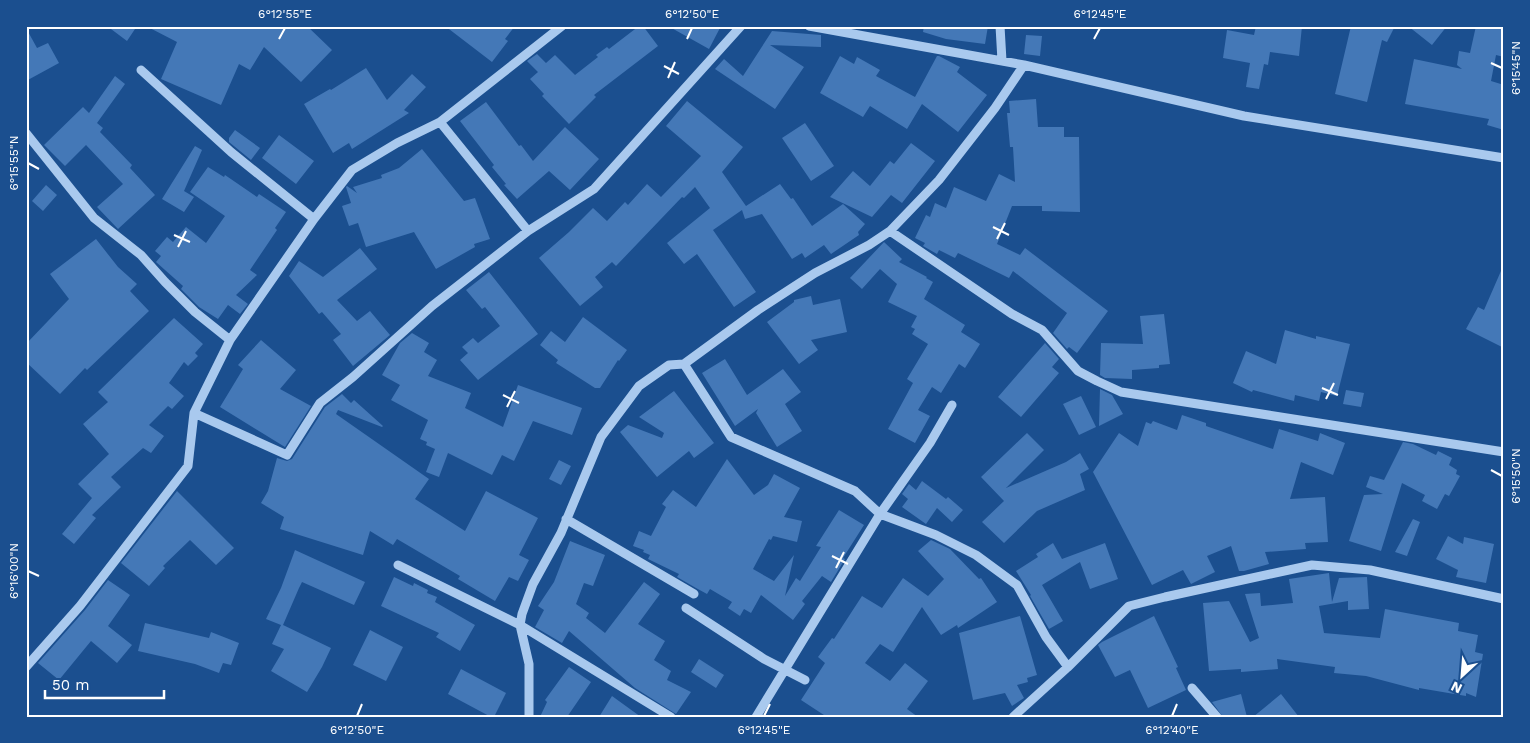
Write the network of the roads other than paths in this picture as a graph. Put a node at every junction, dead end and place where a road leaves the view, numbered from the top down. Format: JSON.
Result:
{"nodes":[{"id":1,"x":562,"y":26,"type":"edge"},
{"id":2,"x":741,"y":26,"type":"edge"},
{"id":3,"x":809,"y":26,"type":"edge"},
{"id":4,"x":1000,"y":26,"type":"edge"},
{"id":5,"x":1002,"y":61,"type":"junction"},
{"id":6,"x":1024,"y":65,"type":"junction"},
{"id":7,"x":141,"y":70,"type":"dead end"},
{"id":8,"x":440,"y":122,"type":"junction"},
{"id":9,"x":26,"y":132,"type":"edge"},
{"id":10,"x":1504,"y":158,"type":"edge"},
{"id":11,"x":314,"y":218,"type":"junction"},
{"id":12,"x":890,"y":231,"type":"junction"},
{"id":13,"x":528,"y":232,"type":"junction"},
{"id":14,"x":230,"y":340,"type":"junction"},
{"id":15,"x":684,"y":364,"type":"junction"},
{"id":16,"x":952,"y":405,"type":"dead end"},
{"id":17,"x":194,"y":413,"type":"junction"},
{"id":18,"x":1504,"y":452,"type":"edge"},
{"id":19,"x":880,"y":514,"type":"junction"},
{"id":20,"x":566,"y":519,"type":"junction"},
{"id":21,"x":398,"y":565,"type":"dead end"},
{"id":22,"x":694,"y":594,"type":"dead end"},
{"id":23,"x":1504,"y":599,"type":"edge"},
{"id":24,"x":686,"y":608,"type":"dead end"},
{"id":25,"x":520,"y":625,"type":"junction"},
{"id":26,"x":26,"y":667,"type":"edge"},
{"id":27,"x":1068,"y":667,"type":"junction"},
{"id":28,"x":785,"y":670,"type":"junction"},
{"id":29,"x":805,"y":680,"type":"dead end"},
{"id":30,"x":1192,"y":688,"type":"dead end"},
{"id":31,"x":529,"y":717,"type":"edge"},
{"id":32,"x":671,"y":717,"type":"edge"},
{"id":33,"x":756,"y":717,"type":"edge"},
{"id":34,"x":1013,"y":717,"type":"edge"},
{"id":35,"x":1217,"y":717,"type":"edge"}],
"edges":[{"from":1,"to":8,"type":"street"},
{"from":2,"to":13,"type":"street"},
{"from":3,"to":5,"type":"street"},
{"from":4,"to":5,"type":"street"},
{"from":5,"to":6,"type":"street"},
{"from":6,"to":10,"type":"street"},
{"from":6,"to":12,"type":"street"},
{"from":7,"to":11,"type":"street"},
{"from":8,"to":11,"type":"street"},
{"from":8,"to":13,"type":"street"},
{"from":9,"to":14,"type":"street"},
{"from":11,"to":14,"type":"street"},
{"from":12,"to":15,"type":"street"},
{"from":12,"to":18,"type":"street"},
{"from":13,"to":17,"type":"street"},
{"from":14,"to":17,"type":"street"},
{"from":15,"to":19,"type":"street"},
{"from":15,"to":20,"type":"street"},
{"from":16,"to":19,"type":"street"},
{"from":17,"to":26,"type":"street"},
{"from":19,"to":27,"type":"street"},
{"from":19,"to":28,"type":"street"},
{"from":20,"to":22,"type":"street"},
{"from":20,"to":25,"type":"street"},
{"from":21,"to":25,"type":"street"},
{"from":23,"to":27,"type":"street"},
{"from":24,"to":28,"type":"street"},
{"from":25,"to":31,"type":"street"},
{"from":25,"to":32,"type":"street"},
{"from":27,"to":34,"type":"street"},
{"from":28,"to":29,"type":"street"},
{"from":28,"to":33,"type":"street"},
{"from":30,"to":35,"type":"street"}]}
